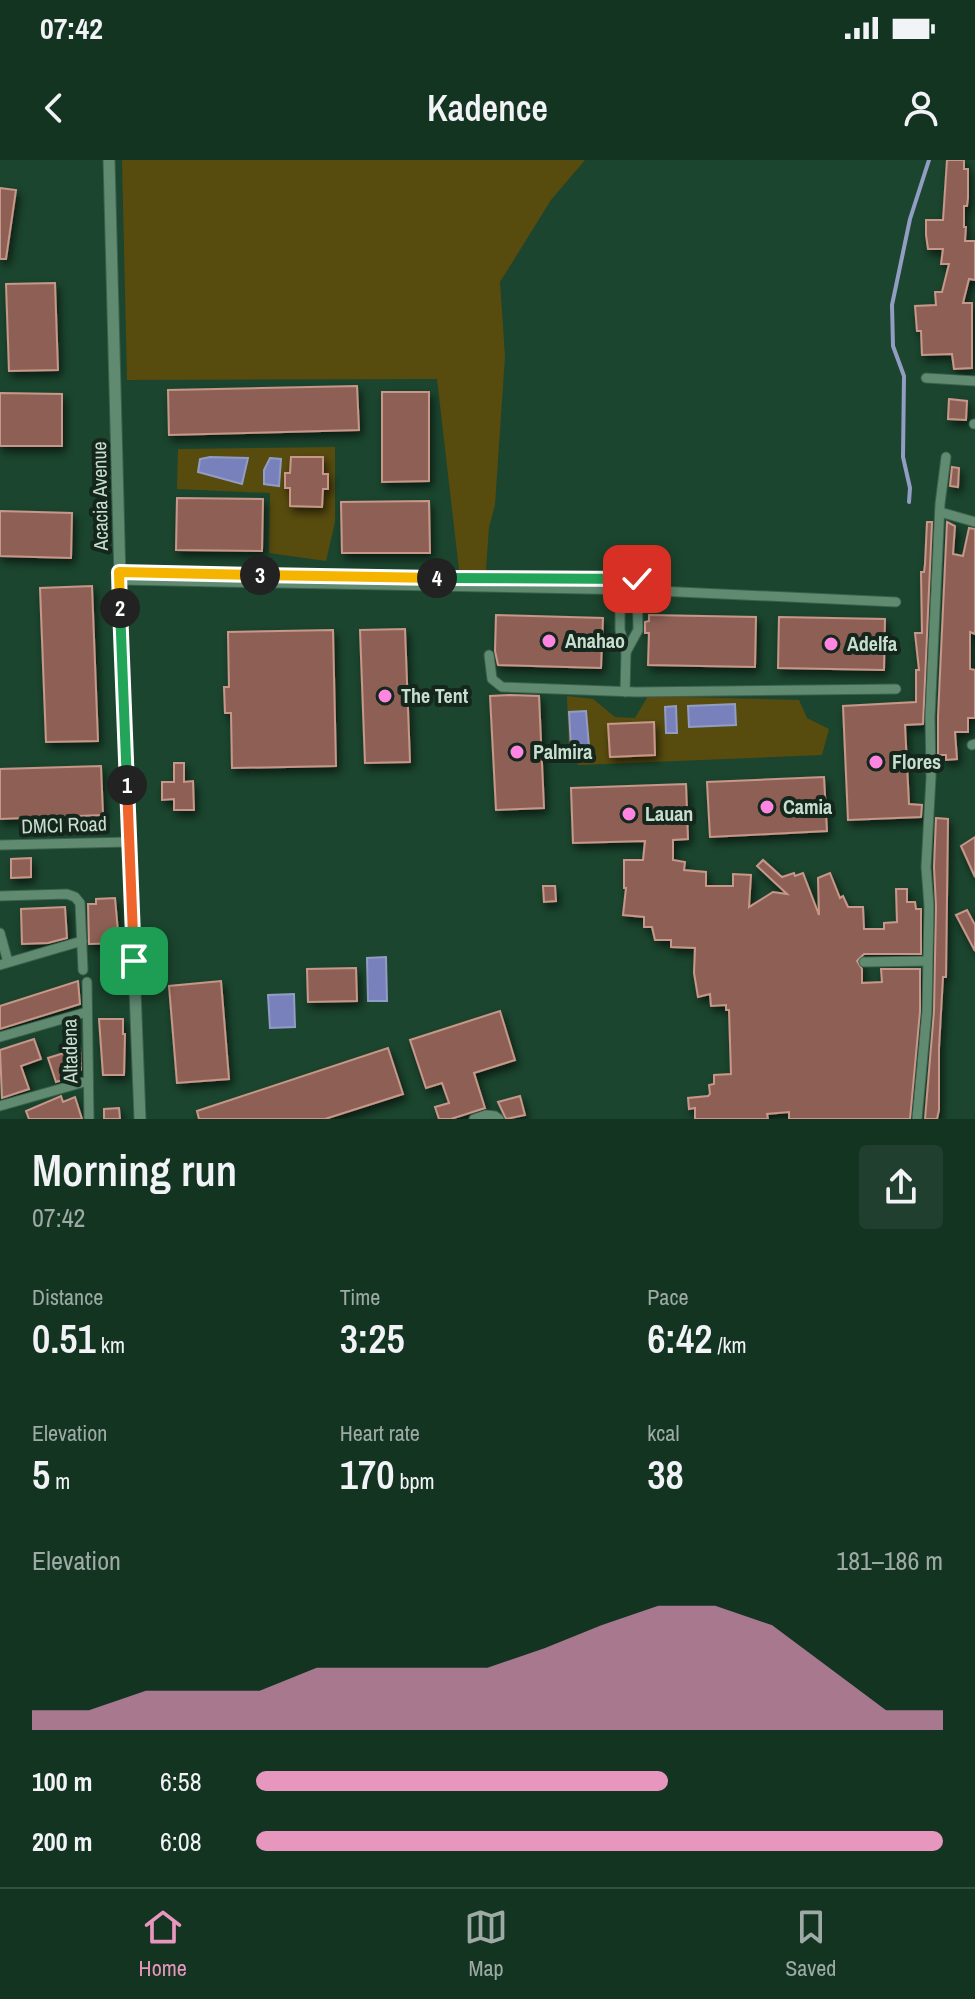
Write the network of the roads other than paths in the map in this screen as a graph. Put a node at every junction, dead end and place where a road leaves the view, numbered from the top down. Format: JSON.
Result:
{"nodes":[{"id":1,"x":109,"y":160,"type":"edge"},
{"id":2,"x":926,"y":378,"type":"dead end"},
{"id":3,"x":975,"y":381,"type":"edge"},
{"id":4,"x":946,"y":457,"type":"dead end"},
{"id":5,"x":940,"y":512,"type":"junction"},
{"id":6,"x":975,"y":522,"type":"edge"},
{"id":7,"x":120,"y":576,"type":"junction"},
{"id":8,"x":347,"y":580,"type":"junction"},
{"id":9,"x":620,"y":589,"type":"junction"},
{"id":10,"x":637,"y":590,"type":"junction"},
{"id":11,"x":896,"y":602,"type":"dead end"},
{"id":12,"x":626,"y":652,"type":"junction"},
{"id":13,"x":489,"y":655,"type":"dead end"},
{"id":14,"x":896,"y":689,"type":"dead end"},
{"id":15,"x":625,"y":692,"type":"junction"},
{"id":16,"x":129,"y":842,"type":"junction"},
{"id":17,"x":0,"y":845,"type":"edge"},
{"id":18,"x":0,"y":896,"type":"edge"},
{"id":19,"x":0,"y":933,"type":"edge"},
{"id":20,"x":82,"y":941,"type":"junction"},
{"id":21,"x":927,"y":961,"type":"junction"},
{"id":22,"x":864,"y":962,"type":"dead end"},
{"id":23,"x":4,"y":964,"type":"edge"},
{"id":24,"x":83,"y":970,"type":"dead end"},
{"id":25,"x":87,"y":982,"type":"dead end"},
{"id":26,"x":87,"y":1012,"type":"junction"},
{"id":27,"x":0,"y":1037,"type":"edge"},
{"id":28,"x":88,"y":1081,"type":"junction"},
{"id":29,"x":0,"y":1106,"type":"edge"},
{"id":30,"x":497,"y":1117,"type":"edge"},
{"id":31,"x":89,"y":1119,"type":"edge"},
{"id":32,"x":140,"y":1119,"type":"edge"},
{"id":33,"x":474,"y":1119,"type":"edge"},
{"id":34,"x":917,"y":1119,"type":"edge"}],
"edges":[{"from":1,"to":7,"type":"street","name":"Acacia Avenue"},
{"from":2,"to":3,"type":"street"},
{"from":4,"to":5,"type":"street"},
{"from":5,"to":6,"type":"street"},
{"from":5,"to":21,"type":"street"},
{"from":7,"to":8,"type":"street"},
{"from":7,"to":16,"type":"street","name":"Acacia Avenue"},
{"from":8,"to":9,"type":"street"},
{"from":8,"to":10,"type":"street"},
{"from":9,"to":10,"type":"street"},
{"from":9,"to":12,"type":"street"},
{"from":10,"to":11,"type":"street"},
{"from":10,"to":12,"type":"street"},
{"from":12,"to":15,"type":"street"},
{"from":13,"to":15,"type":"street"},
{"from":14,"to":15,"type":"street"},
{"from":16,"to":17,"type":"street","name":"DMCI Road"},
{"from":16,"to":32,"type":"street","name":"Acacia Avenue"},
{"from":18,"to":20,"type":"street"},
{"from":19,"to":23,"type":"street"},
{"from":20,"to":23,"type":"street"},
{"from":20,"to":24,"type":"street"},
{"from":21,"to":22,"type":"street"},
{"from":21,"to":34,"type":"street"},
{"from":25,"to":26,"type":"street","name":"Altadena"},
{"from":26,"to":27,"type":"street"},
{"from":26,"to":28,"type":"street","name":"Altadena"},
{"from":28,"to":29,"type":"street"},
{"from":28,"to":31,"type":"street","name":"Altadena"},
{"from":30,"to":33,"type":"street"}]}
